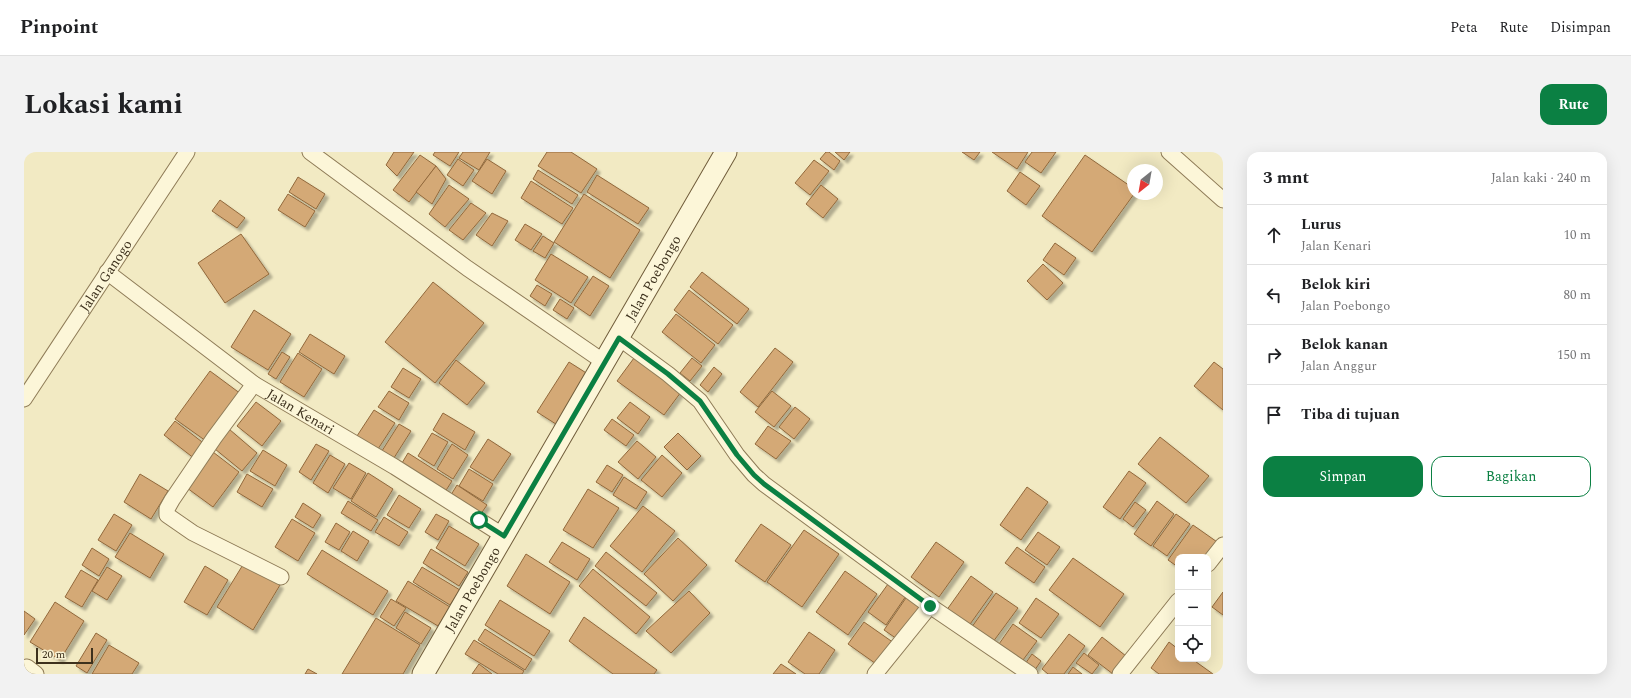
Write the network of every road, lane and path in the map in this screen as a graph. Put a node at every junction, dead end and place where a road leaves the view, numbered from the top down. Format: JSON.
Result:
{"nodes":[{"id":1,"x":186,"y":152,"type":"edge"},
{"id":2,"x":310,"y":152,"type":"edge"},
{"id":3,"x":726,"y":152,"type":"edge"},
{"id":4,"x":1170,"y":152,"type":"edge"},
{"id":5,"x":1223,"y":200,"type":"edge"},
{"id":6,"x":107,"y":272,"type":"junction"},
{"id":7,"x":619,"y":338,"type":"junction"},
{"id":8,"x":604,"y":362,"type":"junction"},
{"id":9,"x":254,"y":384,"type":"junction"},
{"id":10,"x":24,"y":400,"type":"edge"},
{"id":11,"x":504,"y":536,"type":"junction"},
{"id":12,"x":1223,"y":545,"type":"edge"},
{"id":13,"x":1211,"y":560,"type":"edge"},
{"id":14,"x":281,"y":578,"type":"dead end"},
{"id":15,"x":1175,"y":605,"type":"edge"},
{"id":16,"x":930,"y":606,"type":"junction"},
{"id":17,"x":424,"y":674,"type":"edge"},
{"id":18,"x":876,"y":674,"type":"edge"},
{"id":19,"x":1030,"y":674,"type":"edge"},
{"id":20,"x":1120,"y":674,"type":"edge"}],
"edges":[{"from":1,"to":6,"type":"street","name":"Jalan Ganogo"},
{"from":2,"to":8,"type":"street"},
{"from":3,"to":7,"type":"main road","name":"Jalan Poebongo"},
{"from":4,"to":5,"type":"street"},
{"from":6,"to":9,"type":"street","name":"Jalan Kenari"},
{"from":6,"to":10,"type":"street","name":"Jalan Ganogo"},
{"from":7,"to":8,"type":"main road","name":"Jalan Poebongo"},
{"from":7,"to":16,"type":"street"},
{"from":8,"to":11,"type":"main road","name":"Jalan Poebongo"},
{"from":9,"to":11,"type":"street","name":"Jalan Kenari"},
{"from":9,"to":14,"type":"street"},
{"from":11,"to":17,"type":"main road","name":"Jalan Poebongo"},
{"from":12,"to":13,"type":"street"},
{"from":15,"to":20,"type":"street"},
{"from":16,"to":18,"type":"street"},
{"from":16,"to":19,"type":"street"}]}
